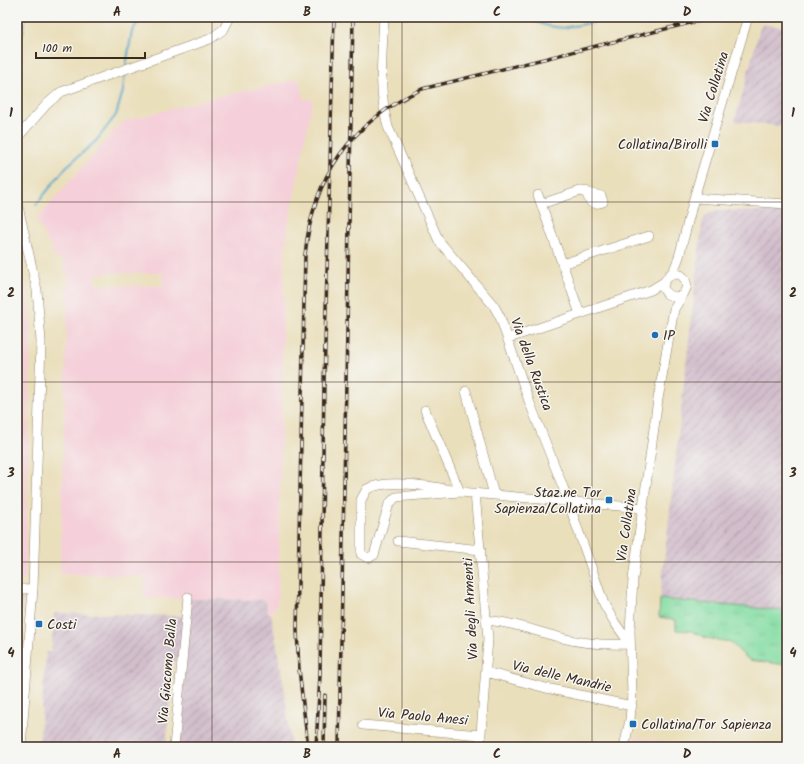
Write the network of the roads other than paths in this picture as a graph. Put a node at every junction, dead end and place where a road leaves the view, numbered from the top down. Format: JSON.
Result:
{"nodes":[{"id":1,"x":20,"y":17,"type":"edge"},
{"id":2,"x":230,"y":17,"type":"edge"},
{"id":3,"x":384,"y":17,"type":"edge"},
{"id":4,"x":748,"y":17,"type":"edge"},
{"id":5,"x":17,"y":36,"type":"edge"},
{"id":6,"x":26,"y":126,"type":"junction"},
{"id":7,"x":17,"y":132,"type":"edge"},
{"id":8,"x":17,"y":138,"type":"edge"},
{"id":9,"x":586,"y":191,"type":"dead end"},
{"id":10,"x":694,"y":198,"type":"junction"},
{"id":11,"x":17,"y":202,"type":"edge"},
{"id":12,"x":787,"y":204,"type":"edge"},
{"id":13,"x":649,"y":236,"type":"dead end"},
{"id":14,"x":679,"y":257,"type":"junction"},
{"id":15,"x":562,"y":264,"type":"junction"},
{"id":16,"x":681,"y":275,"type":"junction"},
{"id":17,"x":666,"y":279,"type":"junction"},
{"id":18,"x":652,"y":290,"type":"junction"},
{"id":19,"x":667,"y":294,"type":"junction"},
{"id":20,"x":681,"y":296,"type":"junction"},
{"id":21,"x":674,"y":309,"type":"junction"},
{"id":22,"x":580,"y":314,"type":"junction"},
{"id":23,"x":509,"y":338,"type":"junction"},
{"id":24,"x":466,"y":391,"type":"dead end"},
{"id":25,"x":425,"y":410,"type":"dead end"},
{"id":26,"x":460,"y":492,"type":"junction"},
{"id":27,"x":475,"y":493,"type":"junction"},
{"id":28,"x":494,"y":495,"type":"junction"},
{"id":29,"x":568,"y":501,"type":"junction"},
{"id":30,"x":643,"y":508,"type":"junction"},
{"id":31,"x":398,"y":541,"type":"dead end"},
{"id":32,"x":481,"y":550,"type":"junction"},
{"id":33,"x":17,"y":589,"type":"edge"},
{"id":34,"x":33,"y":589,"type":"junction"},
{"id":35,"x":188,"y":597,"type":"dead end"},
{"id":36,"x":486,"y":620,"type":"junction"},
{"id":37,"x":630,"y":644,"type":"junction"},
{"id":38,"x":486,"y":672,"type":"junction"},
{"id":39,"x":632,"y":706,"type":"junction"},
{"id":40,"x":363,"y":725,"type":"dead end"},
{"id":41,"x":481,"y":735,"type":"junction"},
{"id":42,"x":21,"y":747,"type":"edge"},
{"id":43,"x":174,"y":747,"type":"edge"},
{"id":44,"x":480,"y":747,"type":"edge"},
{"id":45,"x":624,"y":747,"type":"edge"}],
"edges":[{"from":1,"to":5,"type":"street"},
{"from":2,"to":6,"type":"street"},
{"from":3,"to":23,"type":"street","name":"Via della Rustica"},
{"from":4,"to":10,"type":"street","name":"Via Collatina"},
{"from":6,"to":7,"type":"street"},
{"from":6,"to":8,"type":"street"},
{"from":9,"to":15,"type":"street"},
{"from":10,"to":12,"type":"street"},
{"from":10,"to":14,"type":"street","name":"Via Collatina"},
{"from":11,"to":34,"type":"street"},
{"from":13,"to":15,"type":"street"},
{"from":14,"to":16,"type":"street","name":"Via Collatina"},
{"from":14,"to":17,"type":"street","name":"Via Collatina"},
{"from":15,"to":22,"type":"street"},
{"from":16,"to":17,"type":"street"},
{"from":16,"to":20,"type":"street"},
{"from":17,"to":18,"type":"street"},
{"from":17,"to":19,"type":"street"},
{"from":18,"to":19,"type":"street"},
{"from":18,"to":22,"type":"street"},
{"from":19,"to":20,"type":"street"},
{"from":19,"to":21,"type":"street"},
{"from":20,"to":21,"type":"street","name":"Via Collatina"},
{"from":21,"to":30,"type":"street","name":"Via Collatina"},
{"from":22,"to":23,"type":"street"},
{"from":23,"to":29,"type":"street","name":"Via della Rustica"},
{"from":24,"to":28,"type":"street"},
{"from":25,"to":26,"type":"street"},
{"from":26,"to":26,"type":"street"},
{"from":26,"to":27,"type":"street"},
{"from":27,"to":28,"type":"street"},
{"from":27,"to":32,"type":"street","name":"Via degli Armenti"},
{"from":28,"to":29,"type":"street"},
{"from":29,"to":30,"type":"street"},
{"from":29,"to":37,"type":"street","name":"Via della Rustica"},
{"from":30,"to":37,"type":"street","name":"Via Collatina"},
{"from":31,"to":32,"type":"street"},
{"from":32,"to":36,"type":"street","name":"Via degli Armenti"},
{"from":33,"to":34,"type":"street"},
{"from":34,"to":42,"type":"street"},
{"from":35,"to":43,"type":"street","name":"Via Giacomo Balla"},
{"from":36,"to":37,"type":"street"},
{"from":36,"to":38,"type":"street","name":"Via degli Armenti"},
{"from":37,"to":39,"type":"street","name":"Via Collatina"},
{"from":38,"to":39,"type":"street","name":"Via delle Mandrie"},
{"from":38,"to":41,"type":"street","name":"Via degli Armenti"},
{"from":39,"to":45,"type":"street","name":"Via Collatina"},
{"from":40,"to":41,"type":"street","name":"Via Paolo Anesi"},
{"from":41,"to":44,"type":"street","name":"Via degli Armenti"}]}
